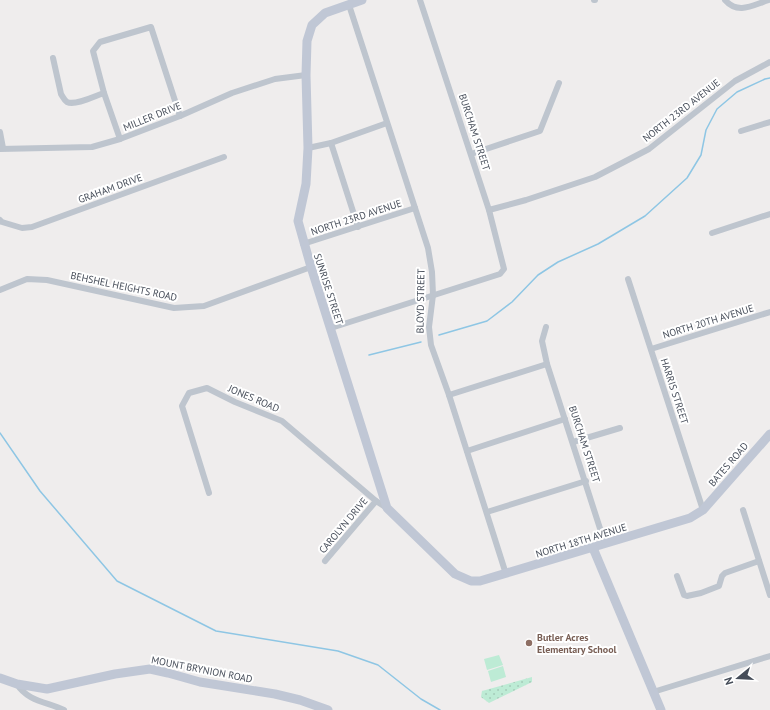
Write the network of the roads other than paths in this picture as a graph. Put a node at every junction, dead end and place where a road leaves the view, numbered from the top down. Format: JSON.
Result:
{"nodes":[{"id":1,"x":362,"y":0,"type":"edge"},
{"id":2,"x":420,"y":0,"type":"edge"},
{"id":3,"x":725,"y":0,"type":"edge"},
{"id":4,"x":770,"y":0,"type":"edge"},
{"id":5,"x":349,"y":5,"type":"junction"},
{"id":6,"x":53,"y":58,"type":"dead end"},
{"id":7,"x":770,"y":62,"type":"edge"},
{"id":8,"x":306,"y":75,"type":"junction"},
{"id":9,"x":559,"y":83,"type":"dead end"},
{"id":10,"x":104,"y":94,"type":"junction"},
{"id":11,"x":180,"y":116,"type":"junction"},
{"id":12,"x":770,"y":122,"type":"edge"},
{"id":13,"x":387,"y":123,"type":"junction"},
{"id":14,"x":741,"y":131,"type":"dead end"},
{"id":15,"x":0,"y":132,"type":"edge"},
{"id":16,"x":120,"y":139,"type":"junction"},
{"id":17,"x":331,"y":143,"type":"junction"},
{"id":18,"x":2,"y":148,"type":"edge"},
{"id":19,"x":308,"y":148,"type":"junction"},
{"id":20,"x":471,"y":154,"type":"junction"},
{"id":21,"x":224,"y":157,"type":"dead end"},
{"id":22,"x":415,"y":208,"type":"junction"},
{"id":23,"x":489,"y":210,"type":"junction"},
{"id":24,"x":770,"y":214,"type":"edge"},
{"id":25,"x":1,"y":221,"type":"edge"},
{"id":26,"x":358,"y":227,"type":"junction"},
{"id":27,"x":712,"y":233,"type":"dead end"},
{"id":28,"x":303,"y":244,"type":"junction"},
{"id":29,"x":310,"y":267,"type":"junction"},
{"id":30,"x":628,"y":279,"type":"dead end"},
{"id":31,"x":0,"y":290,"type":"edge"},
{"id":32,"x":432,"y":295,"type":"junction"},
{"id":33,"x":770,"y":312,"type":"edge"},
{"id":34,"x":546,"y":327,"type":"dead end"},
{"id":35,"x":331,"y":328,"type":"junction"},
{"id":36,"x":651,"y":349,"type":"junction"},
{"id":37,"x":547,"y":364,"type":"junction"},
{"id":38,"x":449,"y":395,"type":"junction"},
{"id":39,"x":565,"y":419,"type":"junction"},
{"id":40,"x":620,"y":428,"type":"dead end"},
{"id":41,"x":770,"y":434,"type":"edge"},
{"id":42,"x":573,"y":442,"type":"junction"},
{"id":43,"x":467,"y":451,"type":"junction"},
{"id":44,"x":586,"y":481,"type":"junction"},
{"id":45,"x":209,"y":493,"type":"dead end"},
{"id":46,"x":376,"y":501,"type":"junction"},
{"id":47,"x":387,"y":508,"type":"junction"},
{"id":48,"x":703,"y":510,"type":"junction"},
{"id":49,"x":742,"y":510,"type":"dead end"},
{"id":50,"x":487,"y":512,"type":"junction"},
{"id":51,"x":605,"y":544,"type":"junction"},
{"id":52,"x":593,"y":548,"type":"junction"},
{"id":53,"x":759,"y":561,"type":"junction"},
{"id":54,"x":325,"y":562,"type":"dead end"},
{"id":55,"x":506,"y":574,"type":"junction"},
{"id":56,"x":677,"y":576,"type":"dead end"},
{"id":57,"x":463,"y":578,"type":"joint"},
{"id":58,"x":770,"y":595,"type":"edge"},
{"id":59,"x":770,"y":656,"type":"edge"},
{"id":60,"x":0,"y":678,"type":"edge"},
{"id":61,"x":17,"y":684,"type":"junction"},
{"id":62,"x":653,"y":692,"type":"junction"},
{"id":63,"x":658,"y":709,"type":"edge"},
{"id":64,"x":64,"y":710,"type":"edge"},
{"id":65,"x":328,"y":710,"type":"edge"}],
"edges":[{"from":1,"to":5,"type":"street","name":"SUNRISE STREET"},
{"from":2,"to":20,"type":"street","name":"BURCHAM STREET"},
{"from":3,"to":4,"type":"street"},
{"from":5,"to":8,"type":"street","name":"SUNRISE STREET"},
{"from":5,"to":13,"type":"street","name":"BLOYD STREET"},
{"from":6,"to":10,"type":"street"},
{"from":7,"to":23,"type":"street","name":"NORTH 23RD AVENUE"},
{"from":8,"to":11,"type":"street","name":"MILLER DRIVE"},
{"from":8,"to":19,"type":"street","name":"SUNRISE STREET"},
{"from":9,"to":20,"type":"street"},
{"from":10,"to":11,"type":"street"},
{"from":10,"to":16,"type":"street"},
{"from":11,"to":16,"type":"street","name":"MILLER DRIVE"},
{"from":12,"to":14,"type":"street"},
{"from":13,"to":17,"type":"street"},
{"from":13,"to":22,"type":"street","name":"BLOYD STREET"},
{"from":15,"to":18,"type":"street"},
{"from":16,"to":18,"type":"street","name":"MILLER DRIVE"},
{"from":17,"to":19,"type":"street"},
{"from":17,"to":26,"type":"street"},
{"from":19,"to":28,"type":"street","name":"SUNRISE STREET"},
{"from":20,"to":23,"type":"street","name":"BURCHAM STREET"},
{"from":21,"to":25,"type":"street","name":"GRAHAM DRIVE"},
{"from":22,"to":26,"type":"street","name":"NORTH 23RD AVENUE"},
{"from":22,"to":32,"type":"street","name":"BLOYD STREET"},
{"from":23,"to":32,"type":"street","name":"BURCHAM STREET"},
{"from":24,"to":27,"type":"street"},
{"from":26,"to":28,"type":"street","name":"NORTH 23RD AVENUE"},
{"from":28,"to":29,"type":"street","name":"SUNRISE STREET"},
{"from":29,"to":31,"type":"street","name":"BEHSHEL HEIGHTS ROAD"},
{"from":29,"to":35,"type":"street","name":"SUNRISE STREET"},
{"from":30,"to":36,"type":"street","name":"HARRIS STREET"},
{"from":32,"to":35,"type":"street"},
{"from":32,"to":38,"type":"street","name":"BLOYD STREET"},
{"from":33,"to":36,"type":"street","name":"NORTH 20TH AVENUE"},
{"from":34,"to":37,"type":"street","name":"BURCHAM STREET"},
{"from":35,"to":47,"type":"street","name":"SUNRISE STREET"},
{"from":36,"to":48,"type":"street","name":"HARRIS STREET"},
{"from":37,"to":38,"type":"street"},
{"from":37,"to":39,"type":"street","name":"BURCHAM STREET"},
{"from":38,"to":43,"type":"street","name":"BLOYD STREET"},
{"from":39,"to":42,"type":"street","name":"BURCHAM STREET"},
{"from":39,"to":43,"type":"street"},
{"from":40,"to":42,"type":"street"},
{"from":41,"to":48,"type":"street","name":"BATES ROAD"},
{"from":42,"to":44,"type":"street","name":"BURCHAM STREET"},
{"from":43,"to":50,"type":"street","name":"BLOYD STREET"},
{"from":44,"to":50,"type":"street"},
{"from":44,"to":51,"type":"street","name":"BURCHAM STREET"},
{"from":45,"to":46,"type":"street","name":"JONES ROAD"},
{"from":46,"to":47,"type":"street","name":"JONES ROAD"},
{"from":46,"to":54,"type":"street","name":"CAROLYN DRIVE"},
{"from":47,"to":57,"type":"street","name":"SUNRISE STREET"},
{"from":48,"to":51,"type":"street","name":"NORTH 18TH AVENUE"},
{"from":49,"to":53,"type":"street"},
{"from":50,"to":55,"type":"street","name":"BLOYD STREET"},
{"from":51,"to":52,"type":"street","name":"NORTH 18TH AVENUE"},
{"from":52,"to":55,"type":"street","name":"NORTH 18TH AVENUE"},
{"from":52,"to":62,"type":"street"},
{"from":53,"to":56,"type":"street"},
{"from":53,"to":58,"type":"street"},
{"from":55,"to":57,"type":"street","name":"NORTH 18TH AVENUE"},
{"from":59,"to":62,"type":"street"},
{"from":60,"to":61,"type":"street","name":"MOUNT BRYNION ROAD"},
{"from":61,"to":64,"type":"street"},
{"from":61,"to":65,"type":"street","name":"MOUNT BRYNION ROAD"},
{"from":62,"to":63,"type":"street"}]}
